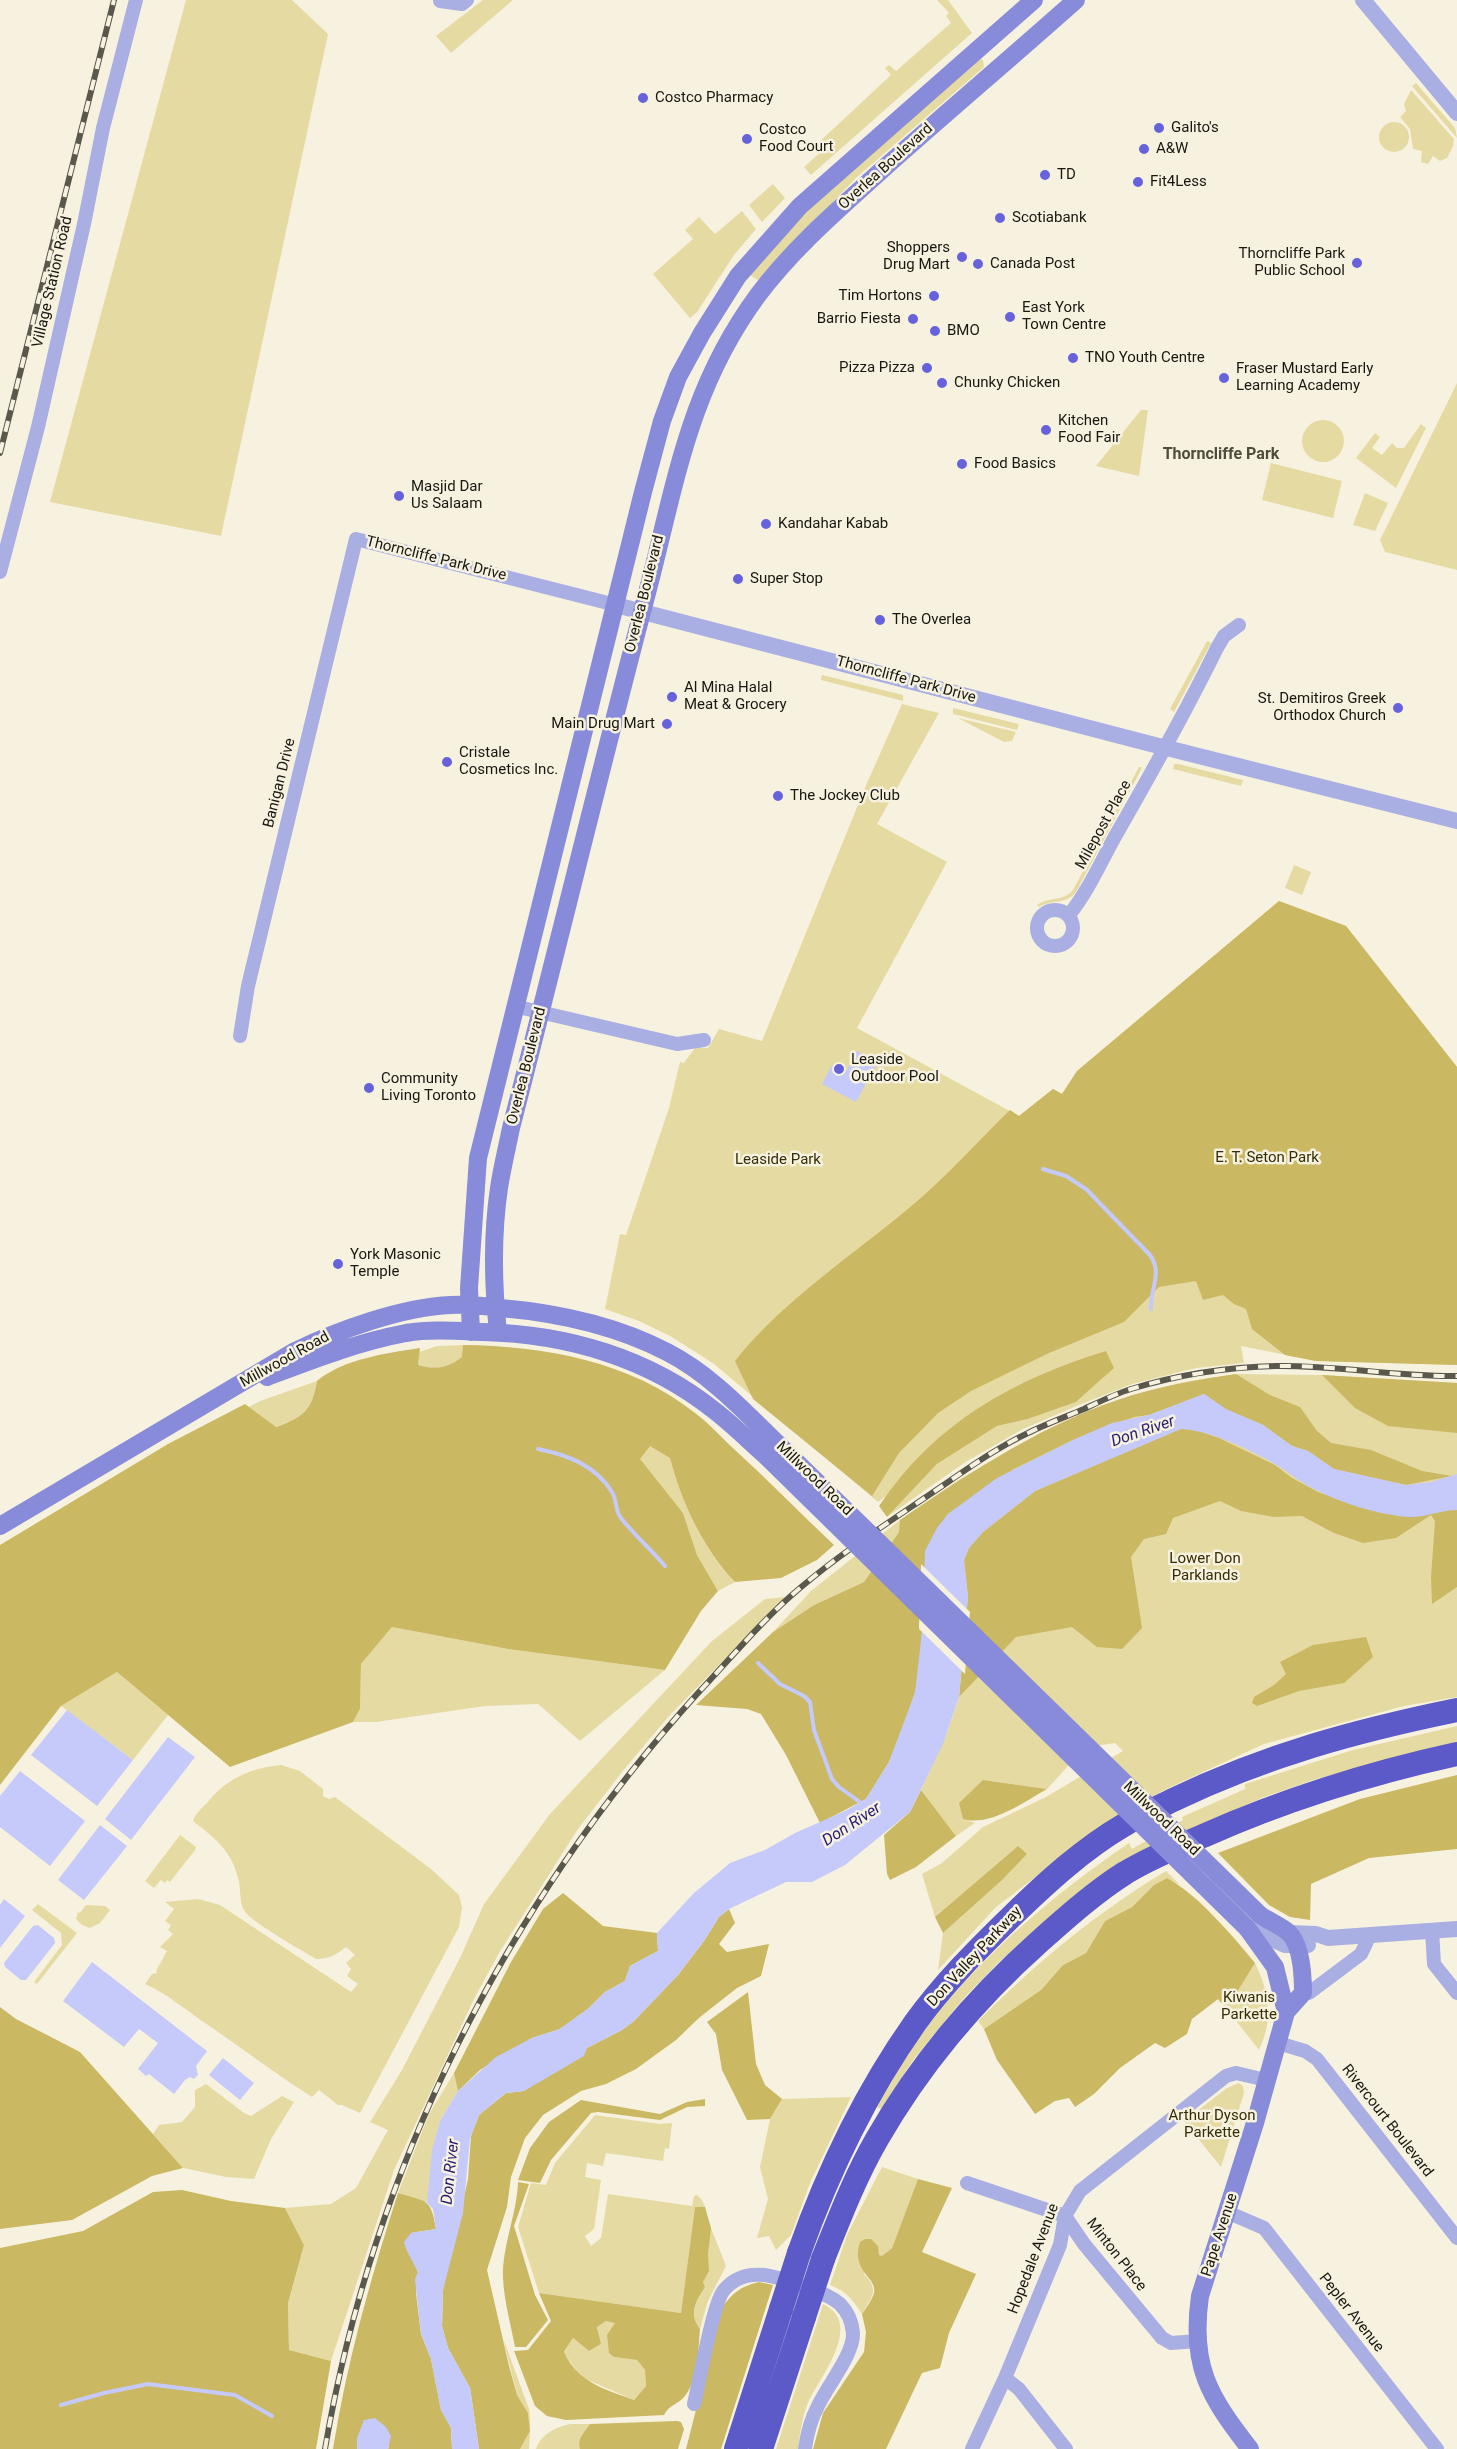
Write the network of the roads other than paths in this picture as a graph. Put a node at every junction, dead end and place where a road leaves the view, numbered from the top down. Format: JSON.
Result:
{"nodes":[{"id":1,"x":136,"y":0,"type":"edge"},
{"id":2,"x":467,"y":0,"type":"edge"},
{"id":3,"x":1034,"y":0,"type":"edge"},
{"id":4,"x":1076,"y":0,"type":"edge"},
{"id":5,"x":1363,"y":0,"type":"edge"},
{"id":6,"x":440,"y":1,"type":"edge"},
{"id":7,"x":1457,"y":113,"type":"edge"},
{"id":8,"x":356,"y":539,"type":"joint"},
{"id":9,"x":0,"y":572,"type":"edge"},
{"id":10,"x":616,"y":605,"type":"junction"},
{"id":11,"x":641,"y":613,"type":"junction"},
{"id":12,"x":1239,"y":625,"type":"dead end"},
{"id":13,"x":1166,"y":748,"type":"junction"},
{"id":14,"x":1457,"y":820,"type":"edge"},
{"id":15,"x":1069,"y":915,"type":"dead end"},
{"id":16,"x":514,"y":1006,"type":"junction"},
{"id":17,"x":541,"y":1013,"type":"junction"},
{"id":18,"x":240,"y":1036,"type":"dead end"},
{"id":19,"x":704,"y":1040,"type":"dead end"},
{"id":20,"x":470,"y":1305,"type":"junction"},
{"id":21,"x":496,"y":1308,"type":"junction"},
{"id":22,"x":471,"y":1332,"type":"junction"},
{"id":23,"x":498,"y":1332,"type":"junction"},
{"id":24,"x":229,"y":1392,"type":"junction"},
{"id":25,"x":772,"y":1450,"type":"junction"},
{"id":26,"x":0,"y":1526,"type":"edge"},
{"id":27,"x":1457,"y":1710,"type":"edge"},
{"id":28,"x":1457,"y":1754,"type":"edge"},
{"id":29,"x":1254,"y":1922,"type":"junction"},
{"id":30,"x":1457,"y":1929,"type":"edge"},
{"id":31,"x":1432,"y":1930,"type":"junction"},
{"id":32,"x":1370,"y":1935,"type":"junction"},
{"id":33,"x":1293,"y":1940,"type":"junction"},
{"id":34,"x":1303,"y":1993,"type":"junction"},
{"id":35,"x":1457,"y":1993,"type":"edge"},
{"id":36,"x":1286,"y":2013,"type":"junction"},
{"id":37,"x":1278,"y":2043,"type":"junction"},
{"id":38,"x":1266,"y":2080,"type":"junction"},
{"id":39,"x":967,"y":2182,"type":"dead end"},
{"id":40,"x":1227,"y":2212,"type":"junction"},
{"id":41,"x":1065,"y":2216,"type":"junction"},
{"id":42,"x":1457,"y":2238,"type":"edge"},
{"id":43,"x":1198,"y":2341,"type":"junction"},
{"id":44,"x":1005,"y":2378,"type":"junction"},
{"id":45,"x":694,"y":2404,"type":"dead end"},
{"id":46,"x":736,"y":2449,"type":"edge"},
{"id":47,"x":761,"y":2449,"type":"edge"},
{"id":48,"x":805,"y":2449,"type":"edge"},
{"id":49,"x":972,"y":2449,"type":"edge"},
{"id":50,"x":1066,"y":2449,"type":"edge"},
{"id":51,"x":1250,"y":2449,"type":"edge"},
{"id":52,"x":1437,"y":2449,"type":"edge"}],
"edges":[{"from":1,"to":9,"type":"street","name":"Village Station Road"},
{"from":2,"to":6,"type":"street"},
{"from":3,"to":10,"type":"main road","name":"Overlea Boulevard"},
{"from":4,"to":11,"type":"main road","name":"Overlea Boulevard"},
{"from":5,"to":7,"type":"street"},
{"from":8,"to":10,"type":"street","name":"Thorncliffe Park Drive"},
{"from":8,"to":18,"type":"street","name":"Banigan Drive"},
{"from":10,"to":11,"type":"street","name":"Thorncliffe Park Drive"},
{"from":10,"to":16,"type":"main road","name":"Overlea Boulevard"},
{"from":11,"to":13,"type":"street","name":"Thorncliffe Park Drive"},
{"from":11,"to":17,"type":"main road","name":"Overlea Boulevard"},
{"from":12,"to":13,"type":"street","name":"Milepost Place"},
{"from":13,"to":14,"type":"street","name":"Thorncliffe Park Drive"},
{"from":13,"to":15,"type":"street","name":"Milepost Place"},
{"from":16,"to":17,"type":"street"},
{"from":16,"to":20,"type":"main road","name":"Overlea Boulevard"},
{"from":17,"to":19,"type":"street"},
{"from":17,"to":21,"type":"main road","name":"Overlea Boulevard"},
{"from":20,"to":21,"type":"main road","name":"Millwood Road"},
{"from":20,"to":22,"type":"main road","name":"Overlea Boulevard"},
{"from":20,"to":24,"type":"main road","name":"Millwood Road"},
{"from":21,"to":23,"type":"main road","name":"Overlea Boulevard"},
{"from":21,"to":25,"type":"main road","name":"Millwood Road"},
{"from":22,"to":23,"type":"main road","name":"Millwood Road"},
{"from":22,"to":24,"type":"main road","name":"Millwood Road"},
{"from":23,"to":25,"type":"main road","name":"Millwood Road"},
{"from":24,"to":26,"type":"main road","name":"Millwood Road"},
{"from":25,"to":29,"type":"main road","name":"Millwood Road","bridge":true},
{"from":27,"to":46,"type":"highway","name":"Don Valley Parkway","bridge":true},
{"from":28,"to":47,"type":"highway","bridge":true},
{"from":29,"to":33,"type":"main road","name":"Millwood Road"},
{"from":29,"to":36,"type":"main road","name":"Pape Avenue"},
{"from":30,"to":31,"type":"street"},
{"from":31,"to":32,"type":"street"},
{"from":31,"to":35,"type":"street"},
{"from":32,"to":33,"type":"street"},
{"from":32,"to":34,"type":"street"},
{"from":33,"to":34,"type":"main road"},
{"from":34,"to":36,"type":"main road","name":"Pape Avenue"},
{"from":36,"to":37,"type":"main road","name":"Pape Avenue"},
{"from":37,"to":38,"type":"main road","name":"Pape Avenue"},
{"from":37,"to":42,"type":"street","name":"Rivercourt Boulevard"},
{"from":38,"to":40,"type":"main road","name":"Pape Avenue"},
{"from":38,"to":41,"type":"street","name":"Hopedale Avenue"},
{"from":39,"to":41,"type":"street","name":"Minton Place"},
{"from":40,"to":43,"type":"main road","name":"Pape Avenue"},
{"from":40,"to":52,"type":"street","name":"Pepler Avenue"},
{"from":41,"to":43,"type":"street","name":"Minton Place"},
{"from":41,"to":44,"type":"street","name":"Hopedale Avenue"},
{"from":43,"to":51,"type":"main road","name":"Pape Avenue"},
{"from":44,"to":49,"type":"street","name":"Hopedale Avenue"},
{"from":44,"to":50,"type":"street"},
{"from":45,"to":48,"type":"street"}]}
